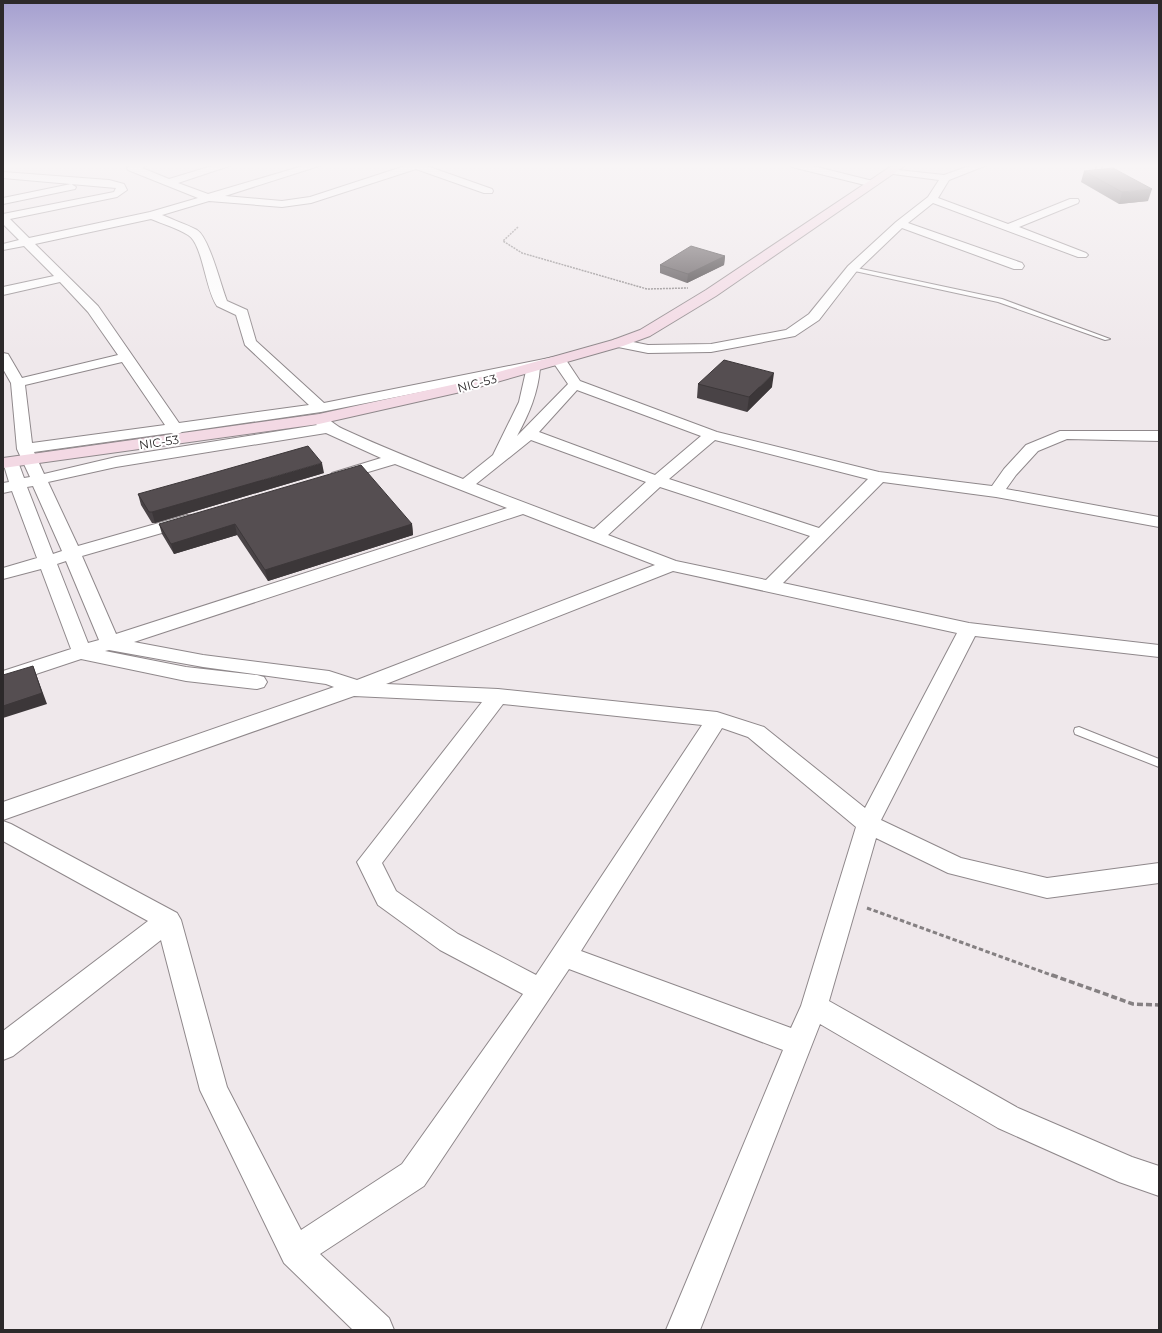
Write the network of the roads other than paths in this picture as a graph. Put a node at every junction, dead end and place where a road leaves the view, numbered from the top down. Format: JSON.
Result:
{"nodes":[{"id":1,"x":12,"y":227,"type":"edge"},
{"id":2,"x":93,"y":227,"type":"edge"},
{"id":3,"x":181,"y":227,"type":"edge"},
{"id":4,"x":809,"y":227,"type":"edge"},
{"id":5,"x":897,"y":227,"type":"edge"},
{"id":6,"x":909,"y":227,"type":"edge"},
{"id":7,"x":1010,"y":227,"type":"edge"},
{"id":8,"x":26,"y":242,"type":"junction"},
{"id":9,"x":3,"y":247,"type":"edge"},
{"id":10,"x":1082,"y":255,"type":"dead end"},
{"id":11,"x":1018,"y":266,"type":"dead end"},
{"id":12,"x":852,"y":269,"type":"junction"},
{"id":13,"x":62,"y":278,"type":"junction"},
{"id":14,"x":3,"y":291,"type":"edge"},
{"id":15,"x":1107,"y":339,"type":"dead end"},
{"id":16,"x":618,"y":343,"type":"junction"},
{"id":17,"x":3,"y":357,"type":"edge"},
{"id":18,"x":126,"y":357,"type":"junction"},
{"id":19,"x":559,"y":360,"type":"junction"},
{"id":20,"x":533,"y":368,"type":"junction"},
{"id":21,"x":18,"y":383,"type":"junction"},
{"id":22,"x":575,"y":384,"type":"junction"},
{"id":23,"x":323,"y":419,"type":"junction"},
{"id":24,"x":176,"y":430,"type":"junction"},
{"id":25,"x":529,"y":434,"type":"junction"},
{"id":26,"x":712,"y":435,"type":"junction"},
{"id":27,"x":1159,"y":436,"type":"edge"},
{"id":28,"x":28,"y":455,"type":"junction"},
{"id":29,"x":396,"y":459,"type":"junction"},
{"id":30,"x":497,"y":460,"type":"junction"},
{"id":31,"x":7,"y":463,"type":"edge"},
{"id":32,"x":879,"y":477,"type":"junction"},
{"id":33,"x":38,"y":479,"type":"junction"},
{"id":34,"x":320,"y":481,"type":"edge"},
{"id":35,"x":657,"y":481,"type":"junction"},
{"id":36,"x":10,"y":486,"type":"edge"},
{"id":37,"x":464,"y":486,"type":"junction"},
{"id":38,"x":996,"y":492,"type":"junction"},
{"id":39,"x":523,"y":508,"type":"junction"},
{"id":40,"x":200,"y":516,"type":"edge"},
{"id":41,"x":1159,"y":522,"type":"edge"},
{"id":42,"x":821,"y":534,"type":"junction"},
{"id":43,"x":597,"y":536,"type":"junction"},
{"id":44,"x":72,"y":554,"type":"junction"},
{"id":45,"x":48,"y":561,"type":"junction"},
{"id":46,"x":671,"y":566,"type":"junction"},
{"id":47,"x":3,"y":574,"type":"edge"},
{"id":48,"x":769,"y":587,"type":"junction"},
{"id":49,"x":970,"y":629,"type":"junction"},
{"id":50,"x":110,"y":644,"type":"junction"},
{"id":51,"x":1159,"y":651,"type":"edge"},
{"id":52,"x":82,"y":653,"type":"junction"},
{"id":53,"x":203,"y":661,"type":"junction"},
{"id":54,"x":186,"y":674,"type":"junction"},
{"id":55,"x":3,"y":678,"type":"edge"},
{"id":56,"x":357,"y":688,"type":"junction"},
{"id":57,"x":498,"y":696,"type":"junction"},
{"id":58,"x":717,"y":719,"type":"junction"},
{"id":59,"x":1079,"y":731,"type":"dead end"},
{"id":60,"x":1159,"y":763,"type":"edge"},
{"id":61,"x":3,"y":811,"type":"edge"},
{"id":62,"x":868,"y":824,"type":"junction"},
{"id":63,"x":3,"y":830,"type":"edge"},
{"id":64,"x":1159,"y":873,"type":"edge"},
{"id":65,"x":168,"y":920,"type":"junction"},
{"id":66,"x":564,"y":956,"type":"junction"},
{"id":67,"x":541,"y":990,"type":"junction"},
{"id":68,"x":814,"y":1006,"type":"junction"},
{"id":69,"x":798,"y":1043,"type":"junction"},
{"id":70,"x":3,"y":1047,"type":"edge"},
{"id":71,"x":1159,"y":1181,"type":"edge"},
{"id":72,"x":295,"y":1252,"type":"junction"},
{"id":73,"x":376,"y":1330,"type":"edge"},
{"id":74,"x":683,"y":1330,"type":"edge"}],
"edges":[{"from":1,"to":8,"type":"street"},
{"from":2,"to":8,"type":"street"},
{"from":3,"to":23,"type":"street"},
{"from":4,"to":16,"type":"main road","name":"NIC-53","number":"NIC-53"},
{"from":5,"to":12,"type":"street"},
{"from":6,"to":11,"type":"street"},
{"from":7,"to":10,"type":"street"},
{"from":8,"to":9,"type":"street"},
{"from":8,"to":13,"type":"street"},
{"from":12,"to":15,"type":"lane"},
{"from":12,"to":16,"type":"street"},
{"from":13,"to":14,"type":"street"},
{"from":13,"to":18,"type":"street"},
{"from":16,"to":19,"type":"main road","name":"NIC-53","number":"NIC-53"},
{"from":17,"to":21,"type":"street"},
{"from":18,"to":21,"type":"street"},
{"from":18,"to":24,"type":"street"},
{"from":19,"to":20,"type":"main road","name":"NIC-53","number":"NIC-53"},
{"from":19,"to":22,"type":"street"},
{"from":19,"to":23,"type":"street"},
{"from":20,"to":23,"type":"main road","name":"NIC-53","number":"NIC-53"},
{"from":20,"to":30,"type":"street"},
{"from":21,"to":28,"type":"street"},
{"from":22,"to":25,"type":"street"},
{"from":22,"to":26,"type":"street"},
{"from":23,"to":24,"type":"street"},
{"from":23,"to":28,"type":"main road","name":"NIC-53","number":"NIC-53"},
{"from":23,"to":29,"type":"street"},
{"from":23,"to":33,"type":"street"},
{"from":24,"to":28,"type":"street"},
{"from":25,"to":30,"type":"street"},
{"from":25,"to":35,"type":"street"},
{"from":26,"to":32,"type":"street"},
{"from":26,"to":35,"type":"street"},
{"from":27,"to":38,"type":"street"},
{"from":28,"to":31,"type":"main road","name":"NIC-53","number":"NIC-53"},
{"from":28,"to":33,"type":"street"},
{"from":29,"to":34,"type":"street"},
{"from":29,"to":37,"type":"street"},
{"from":30,"to":37,"type":"street"},
{"from":31,"to":36,"type":"street"},
{"from":32,"to":38,"type":"street"},
{"from":32,"to":42,"type":"street"},
{"from":33,"to":36,"type":"street"},
{"from":33,"to":44,"type":"street"},
{"from":35,"to":42,"type":"street"},
{"from":35,"to":43,"type":"street"},
{"from":36,"to":45,"type":"street"},
{"from":37,"to":39,"type":"street"},
{"from":38,"to":41,"type":"street"},
{"from":39,"to":43,"type":"street"},
{"from":39,"to":50,"type":"street"},
{"from":40,"to":44,"type":"street"},
{"from":42,"to":48,"type":"street"},
{"from":43,"to":46,"type":"street"},
{"from":44,"to":45,"type":"street"},
{"from":44,"to":50,"type":"street"},
{"from":45,"to":47,"type":"street"},
{"from":45,"to":52,"type":"street"},
{"from":46,"to":48,"type":"street"},
{"from":46,"to":56,"type":"street"},
{"from":48,"to":49,"type":"street"},
{"from":49,"to":51,"type":"street"},
{"from":49,"to":62,"type":"street"},
{"from":50,"to":52,"type":"street"},
{"from":50,"to":53,"type":"street"},
{"from":52,"to":54,"type":"street"},
{"from":52,"to":55,"type":"street"},
{"from":53,"to":54,"type":"street"},
{"from":53,"to":56,"type":"street"},
{"from":54,"to":56,"type":"street"},
{"from":56,"to":57,"type":"street"},
{"from":56,"to":61,"type":"street"},
{"from":57,"to":58,"type":"street"},
{"from":57,"to":67,"type":"street"},
{"from":58,"to":62,"type":"street"},
{"from":58,"to":66,"type":"street"},
{"from":59,"to":60,"type":"lane"},
{"from":62,"to":64,"type":"street"},
{"from":62,"to":68,"type":"street"},
{"from":63,"to":65,"type":"street"},
{"from":65,"to":70,"type":"street"},
{"from":65,"to":72,"type":"street"},
{"from":66,"to":67,"type":"street"},
{"from":66,"to":69,"type":"street"},
{"from":67,"to":72,"type":"street"},
{"from":68,"to":69,"type":"street"},
{"from":68,"to":71,"type":"street"},
{"from":69,"to":74,"type":"street"},
{"from":72,"to":73,"type":"street"}]}
